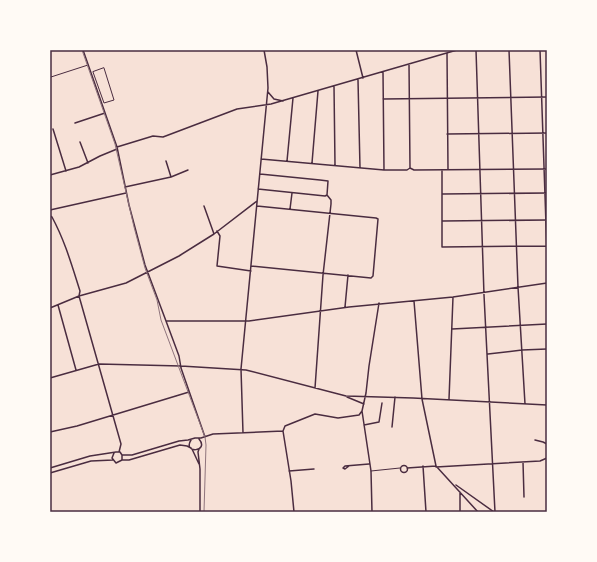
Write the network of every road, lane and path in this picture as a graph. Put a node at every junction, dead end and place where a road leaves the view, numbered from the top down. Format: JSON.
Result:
{"nodes":[{"id":1,"x":83,"y":50,"type":"edge"},
{"id":2,"x":264,"y":50,"type":"edge"},
{"id":3,"x":356,"y":50,"type":"edge"},
{"id":4,"x":457,"y":50,"type":"edge"},
{"id":5,"x":476,"y":50,"type":"edge"},
{"id":6,"x":509,"y":50,"type":"edge"},
{"id":7,"x":540,"y":50,"type":"edge"},
{"id":8,"x":447,"y":53,"type":"junction"},
{"id":9,"x":409,"y":64,"type":"junction"},
{"id":10,"x":88,"y":65,"type":"junction"},
{"id":11,"x":104,"y":68,"type":"joint"},
{"id":12,"x":383,"y":72,"type":"junction"},
{"id":13,"x":51,"y":77,"type":"dead end"},
{"id":14,"x":363,"y":78,"type":"junction"},
{"id":15,"x":358,"y":79,"type":"junction"},
{"id":16,"x":334,"y":86,"type":"junction"},
{"id":17,"x":318,"y":91,"type":"junction"},
{"id":18,"x":268,"y":92,"type":"junction"},
{"id":19,"x":511,"y":97,"type":"junction"},
{"id":20,"x":542,"y":97,"type":"junction"},
{"id":21,"x":547,"y":97,"type":"edge"},
{"id":22,"x":293,"y":98,"type":"junction"},
{"id":23,"x":409,"y":98,"type":"junction"},
{"id":24,"x":447,"y":98,"type":"junction"},
{"id":25,"x":478,"y":98,"type":"junction"},
{"id":26,"x":384,"y":99,"type":"junction"},
{"id":27,"x":284,"y":101,"type":"junction"},
{"id":28,"x":267,"y":106,"type":"junction"},
{"id":29,"x":105,"y":113,"type":"junction"},
{"id":30,"x":75,"y":122,"type":"dead end"},
{"id":31,"x":53,"y":129,"type":"dead end"},
{"id":32,"x":479,"y":133,"type":"junction"},
{"id":33,"x":512,"y":133,"type":"junction"},
{"id":34,"x":543,"y":133,"type":"junction"},
{"id":35,"x":547,"y":133,"type":"edge"},
{"id":36,"x":447,"y":134,"type":"junction"},
{"id":37,"x":80,"y":142,"type":"dead end"},
{"id":38,"x":117,"y":148,"type":"junction"},
{"id":39,"x":261,"y":159,"type":"junction"},
{"id":40,"x":166,"y":161,"type":"dead end"},
{"id":41,"x":287,"y":161,"type":"junction"},
{"id":42,"x":88,"y":163,"type":"junction"},
{"id":43,"x":312,"y":163,"type":"junction"},
{"id":44,"x":335,"y":165,"type":"junction"},
{"id":45,"x":360,"y":168,"type":"junction"},
{"id":46,"x":410,"y":168,"type":"junction"},
{"id":47,"x":442,"y":169,"type":"junction"},
{"id":48,"x":448,"y":169,"type":"junction"},
{"id":49,"x":480,"y":169,"type":"junction"},
{"id":50,"x":514,"y":169,"type":"junction"},
{"id":51,"x":546,"y":169,"type":"edge"},
{"id":52,"x":188,"y":170,"type":"dead end"},
{"id":53,"x":384,"y":170,"type":"junction"},
{"id":54,"x":66,"y":171,"type":"junction"},
{"id":55,"x":260,"y":174,"type":"junction"},
{"id":56,"x":50,"y":175,"type":"edge"},
{"id":57,"x":172,"y":177,"type":"junction"},
{"id":58,"x":125,"y":186,"type":"junction"},
{"id":59,"x":258,"y":189,"type":"junction"},
{"id":60,"x":126,"y":193,"type":"junction"},
{"id":61,"x":292,"y":193,"type":"junction"},
{"id":62,"x":546,"y":193,"type":"edge"},
{"id":63,"x":443,"y":194,"type":"junction"},
{"id":64,"x":481,"y":194,"type":"junction"},
{"id":65,"x":515,"y":194,"type":"junction"},
{"id":66,"x":327,"y":195,"type":"junction"},
{"id":67,"x":257,"y":201,"type":"junction"},
{"id":68,"x":204,"y":206,"type":"dead end"},
{"id":69,"x":257,"y":206,"type":"junction"},
{"id":70,"x":290,"y":209,"type":"junction"},
{"id":71,"x":50,"y":210,"type":"edge"},
{"id":72,"x":330,"y":213,"type":"junction"},
{"id":73,"x":50,"y":216,"type":"edge"},
{"id":74,"x":482,"y":220,"type":"junction"},
{"id":75,"x":516,"y":220,"type":"junction"},
{"id":76,"x":546,"y":220,"type":"edge"},
{"id":77,"x":442,"y":221,"type":"junction"},
{"id":78,"x":217,"y":231,"type":"junction"},
{"id":79,"x":214,"y":234,"type":"junction"},
{"id":80,"x":516,"y":246,"type":"junction"},
{"id":81,"x":547,"y":246,"type":"edge"},
{"id":82,"x":482,"y":247,"type":"junction"},
{"id":83,"x":547,"y":254,"type":"edge"},
{"id":84,"x":251,"y":266,"type":"junction"},
{"id":85,"x":147,"y":271,"type":"junction"},
{"id":86,"x":251,"y":271,"type":"junction"},
{"id":87,"x":324,"y":273,"type":"junction"},
{"id":88,"x":348,"y":276,"type":"junction"},
{"id":89,"x":547,"y":283,"type":"edge"},
{"id":90,"x":518,"y":287,"type":"junction"},
{"id":91,"x":484,"y":292,"type":"junction"},
{"id":92,"x":79,"y":296,"type":"junction"},
{"id":93,"x":453,"y":297,"type":"junction"},
{"id":94,"x":414,"y":301,"type":"junction"},
{"id":95,"x":379,"y":303,"type":"junction"},
{"id":96,"x":58,"y":305,"type":"junction"},
{"id":97,"x":345,"y":307,"type":"junction"},
{"id":98,"x":50,"y":308,"type":"edge"},
{"id":99,"x":320,"y":310,"type":"junction"},
{"id":100,"x":166,"y":321,"type":"junction"},
{"id":101,"x":246,"y":321,"type":"junction"},
{"id":102,"x":547,"y":324,"type":"edge"},
{"id":103,"x":520,"y":326,"type":"junction"},
{"id":104,"x":486,"y":328,"type":"junction"},
{"id":105,"x":452,"y":329,"type":"junction"},
{"id":106,"x":547,"y":349,"type":"edge"},
{"id":107,"x":522,"y":350,"type":"junction"},
{"id":108,"x":488,"y":354,"type":"junction"},
{"id":109,"x":447,"y":357,"type":"dead end"},
{"id":110,"x":451,"y":357,"type":"junction"},
{"id":111,"x":99,"y":364,"type":"junction"},
{"id":112,"x":180,"y":366,"type":"junction"},
{"id":113,"x":241,"y":369,"type":"junction"},
{"id":114,"x":76,"y":371,"type":"junction"},
{"id":115,"x":50,"y":378,"type":"edge"},
{"id":116,"x":315,"y":388,"type":"junction"},
{"id":117,"x":189,"y":390,"type":"junction"},
{"id":118,"x":346,"y":396,"type":"junction"},
{"id":119,"x":366,"y":397,"type":"junction"},
{"id":120,"x":396,"y":397,"type":"junction"},
{"id":121,"x":422,"y":399,"type":"junction"},
{"id":122,"x":449,"y":400,"type":"junction"},
{"id":123,"x":490,"y":402,"type":"junction"},
{"id":124,"x":382,"y":403,"type":"dead end"},
{"id":125,"x":364,"y":404,"type":"junction"},
{"id":126,"x":525,"y":404,"type":"junction"},
{"id":127,"x":547,"y":405,"type":"edge"},
{"id":128,"x":362,"y":411,"type":"junction"},
{"id":129,"x":113,"y":415,"type":"junction"},
{"id":130,"x":359,"y":415,"type":"junction"},
{"id":131,"x":362,"y":416,"type":"junction"},
{"id":132,"x":364,"y":425,"type":"junction"},
{"id":133,"x":392,"y":427,"type":"dead end"},
{"id":134,"x":283,"y":431,"type":"junction"},
{"id":135,"x":50,"y":432,"type":"edge"},
{"id":136,"x":243,"y":433,"type":"junction"},
{"id":137,"x":205,"y":437,"type":"junction"},
{"id":138,"x":193,"y":438,"type":"junction"},
{"id":139,"x":197,"y":438,"type":"junction"},
{"id":140,"x":535,"y":440,"type":"dead end"},
{"id":141,"x":547,"y":444,"type":"edge"},
{"id":142,"x":191,"y":448,"type":"junction"},
{"id":143,"x":199,"y":448,"type":"junction"},
{"id":144,"x":114,"y":452,"type":"junction"},
{"id":145,"x":119,"y":452,"type":"junction"},
{"id":146,"x":122,"y":455,"type":"junction"},
{"id":147,"x":547,"y":458,"type":"edge"},
{"id":148,"x":113,"y":460,"type":"junction"},
{"id":149,"x":122,"y":460,"type":"junction"},
{"id":150,"x":523,"y":462,"type":"junction"},
{"id":151,"x":369,"y":464,"type":"junction"},
{"id":152,"x":493,"y":464,"type":"junction"},
{"id":153,"x":349,"y":466,"type":"dead end"},
{"id":154,"x":423,"y":466,"type":"junction"},
{"id":155,"x":436,"y":466,"type":"junction"},
{"id":156,"x":50,"y":468,"type":"edge"},
{"id":157,"x":200,"y":468,"type":"junction"},
{"id":158,"x":400,"y":468,"type":"junction"},
{"id":159,"x":407,"y":468,"type":"junction"},
{"id":160,"x":314,"y":469,"type":"dead end"},
{"id":161,"x":289,"y":471,"type":"junction"},
{"id":162,"x":371,"y":471,"type":"junction"},
{"id":163,"x":50,"y":473,"type":"edge"},
{"id":164,"x":453,"y":483,"type":"junction"},
{"id":165,"x":460,"y":491,"type":"junction"},
{"id":166,"x":524,"y":497,"type":"dead end"},
{"id":167,"x":465,"y":498,"type":"junction"},
{"id":168,"x":459,"y":501,"type":"junction"},
{"id":169,"x":200,"y":512,"type":"edge"},
{"id":170,"x":294,"y":512,"type":"edge"},
{"id":171,"x":372,"y":512,"type":"edge"},
{"id":172,"x":426,"y":512,"type":"edge"},
{"id":173,"x":460,"y":512,"type":"edge"},
{"id":174,"x":478,"y":512,"type":"edge"},
{"id":175,"x":494,"y":512,"type":"edge"}],
"edges":[{"from":1,"to":10,"type":"street"},
{"from":2,"to":18,"type":"street"},
{"from":3,"to":14,"type":"street"},
{"from":4,"to":8,"type":"street"},
{"from":5,"to":25,"type":"street"},
{"from":6,"to":19,"type":"street"},
{"from":7,"to":20,"type":"street"},
{"from":8,"to":9,"type":"street"},
{"from":8,"to":24,"type":"street"},
{"from":9,"to":12,"type":"street"},
{"from":9,"to":23,"type":"street"},
{"from":10,"to":13,"type":"street"},
{"from":10,"to":29,"type":"street"},
{"from":11,"to":11,"type":"street"},
{"from":12,"to":14,"type":"street"},
{"from":12,"to":26,"type":"street"},
{"from":14,"to":15,"type":"street"},
{"from":15,"to":16,"type":"street"},
{"from":15,"to":45,"type":"street"},
{"from":16,"to":17,"type":"street"},
{"from":16,"to":44,"type":"street"},
{"from":17,"to":22,"type":"street"},
{"from":17,"to":43,"type":"street"},
{"from":18,"to":27,"type":"street"},
{"from":18,"to":28,"type":"street"},
{"from":19,"to":20,"type":"street"},
{"from":19,"to":25,"type":"street"},
{"from":19,"to":33,"type":"street"},
{"from":20,"to":21,"type":"street"},
{"from":20,"to":34,"type":"street"},
{"from":22,"to":27,"type":"street"},
{"from":22,"to":41,"type":"street"},
{"from":23,"to":24,"type":"street"},
{"from":23,"to":26,"type":"street"},
{"from":23,"to":46,"type":"street"},
{"from":24,"to":25,"type":"street"},
{"from":24,"to":36,"type":"street"},
{"from":25,"to":32,"type":"street"},
{"from":26,"to":53,"type":"street"},
{"from":27,"to":28,"type":"street"},
{"from":28,"to":38,"type":"street"},
{"from":28,"to":39,"type":"street"},
{"from":29,"to":30,"type":"street"},
{"from":29,"to":38,"type":"street"},
{"from":31,"to":54,"type":"street"},
{"from":32,"to":33,"type":"street"},
{"from":32,"to":36,"type":"street"},
{"from":32,"to":49,"type":"street"},
{"from":33,"to":34,"type":"street"},
{"from":33,"to":50,"type":"street"},
{"from":34,"to":35,"type":"street"},
{"from":34,"to":51,"type":"street"},
{"from":36,"to":48,"type":"street"},
{"from":37,"to":42,"type":"street"},
{"from":38,"to":42,"type":"street"},
{"from":38,"to":58,"type":"street"},
{"from":39,"to":41,"type":"street"},
{"from":39,"to":55,"type":"street"},
{"from":40,"to":57,"type":"street"},
{"from":41,"to":43,"type":"street"},
{"from":42,"to":54,"type":"street"},
{"from":43,"to":44,"type":"street"},
{"from":44,"to":45,"type":"street"},
{"from":45,"to":53,"type":"street"},
{"from":46,"to":47,"type":"street"},
{"from":46,"to":53,"type":"street"},
{"from":47,"to":48,"type":"street"},
{"from":47,"to":63,"type":"street"},
{"from":48,"to":49,"type":"street"},
{"from":49,"to":50,"type":"street"},
{"from":49,"to":64,"type":"street"},
{"from":50,"to":51,"type":"street"},
{"from":50,"to":65,"type":"street"},
{"from":51,"to":62,"type":"street"},
{"from":52,"to":57,"type":"street"},
{"from":54,"to":56,"type":"street"},
{"from":55,"to":59,"type":"street"},
{"from":55,"to":66,"type":"street"},
{"from":57,"to":58,"type":"street"},
{"from":58,"to":60,"type":"street"},
{"from":59,"to":61,"type":"street"},
{"from":59,"to":67,"type":"street"},
{"from":60,"to":71,"type":"street"},
{"from":60,"to":85,"type":"street"},
{"from":61,"to":66,"type":"street"},
{"from":61,"to":70,"type":"street"},
{"from":62,"to":65,"type":"street"},
{"from":62,"to":76,"type":"street"},
{"from":63,"to":64,"type":"street"},
{"from":63,"to":77,"type":"street"},
{"from":64,"to":65,"type":"street"},
{"from":64,"to":74,"type":"street"},
{"from":65,"to":75,"type":"street"},
{"from":66,"to":72,"type":"street"},
{"from":67,"to":69,"type":"street"},
{"from":67,"to":78,"type":"street"},
{"from":68,"to":79,"type":"street"},
{"from":69,"to":70,"type":"street"},
{"from":69,"to":84,"type":"street"},
{"from":70,"to":72,"type":"street"},
{"from":72,"to":87,"type":"street"},
{"from":72,"to":88,"type":"street"},
{"from":73,"to":92,"type":"street"},
{"from":74,"to":75,"type":"street"},
{"from":74,"to":77,"type":"street"},
{"from":74,"to":82,"type":"street"},
{"from":75,"to":76,"type":"street"},
{"from":75,"to":80,"type":"street"},
{"from":76,"to":81,"type":"street"},
{"from":77,"to":82,"type":"street"},
{"from":78,"to":79,"type":"street"},
{"from":78,"to":86,"type":"street"},
{"from":79,"to":85,"type":"street"},
{"from":80,"to":81,"type":"street"},
{"from":80,"to":82,"type":"street"},
{"from":80,"to":90,"type":"street"},
{"from":81,"to":83,"type":"street"},
{"from":82,"to":91,"type":"street"},
{"from":84,"to":86,"type":"street"},
{"from":84,"to":87,"type":"street"},
{"from":85,"to":92,"type":"street"},
{"from":85,"to":100,"type":"street"},
{"from":86,"to":101,"type":"street"},
{"from":87,"to":88,"type":"street"},
{"from":87,"to":99,"type":"street"},
{"from":88,"to":97,"type":"street"},
{"from":89,"to":90,"type":"street"},
{"from":90,"to":91,"type":"street"},
{"from":90,"to":103,"type":"street"},
{"from":91,"to":93,"type":"street"},
{"from":91,"to":104,"type":"street"},
{"from":92,"to":96,"type":"street"},
{"from":92,"to":111,"type":"street"},
{"from":93,"to":94,"type":"street"},
{"from":93,"to":105,"type":"street"},
{"from":94,"to":95,"type":"street"},
{"from":94,"to":121,"type":"street"},
{"from":95,"to":97,"type":"street"},
{"from":95,"to":119,"type":"street"},
{"from":96,"to":98,"type":"street"},
{"from":96,"to":114,"type":"street"},
{"from":97,"to":99,"type":"street"},
{"from":99,"to":101,"type":"street"},
{"from":99,"to":116,"type":"street"},
{"from":100,"to":101,"type":"street"},
{"from":100,"to":112,"type":"street"},
{"from":101,"to":113,"type":"street"},
{"from":102,"to":103,"type":"street"},
{"from":103,"to":104,"type":"street"},
{"from":103,"to":107,"type":"street"},
{"from":104,"to":105,"type":"street"},
{"from":104,"to":108,"type":"street"},
{"from":105,"to":110,"type":"street"},
{"from":106,"to":107,"type":"street"},
{"from":107,"to":108,"type":"street"},
{"from":107,"to":126,"type":"street"},
{"from":108,"to":123,"type":"street"},
{"from":109,"to":110,"type":"street"},
{"from":110,"to":122,"type":"street"},
{"from":111,"to":112,"type":"street"},
{"from":111,"to":114,"type":"street"},
{"from":111,"to":129,"type":"street"},
{"from":112,"to":113,"type":"street"},
{"from":112,"to":117,"type":"street"},
{"from":113,"to":116,"type":"street"},
{"from":113,"to":136,"type":"street"},
{"from":114,"to":115,"type":"street"},
{"from":116,"to":118,"type":"street"},
{"from":117,"to":129,"type":"street"},
{"from":117,"to":137,"type":"street"},
{"from":118,"to":119,"type":"street"},
{"from":118,"to":125,"type":"street"},
{"from":119,"to":120,"type":"street"},
{"from":119,"to":125,"type":"street"},
{"from":120,"to":121,"type":"street"},
{"from":120,"to":133,"type":"street"},
{"from":121,"to":122,"type":"street"},
{"from":121,"to":155,"type":"street"},
{"from":122,"to":123,"type":"street"},
{"from":123,"to":126,"type":"street"},
{"from":123,"to":152,"type":"street"},
{"from":124,"to":132,"type":"street"},
{"from":125,"to":128,"type":"street"},
{"from":126,"to":127,"type":"street"},
{"from":128,"to":130,"type":"street"},
{"from":128,"to":131,"type":"street"},
{"from":129,"to":135,"type":"street"},
{"from":129,"to":145,"type":"street"},
{"from":130,"to":131,"type":"street"},
{"from":130,"to":134,"type":"street"},
{"from":131,"to":132,"type":"street"},
{"from":132,"to":151,"type":"street"},
{"from":134,"to":136,"type":"street"},
{"from":134,"to":161,"type":"street"},
{"from":136,"to":137,"type":"street"},
{"from":137,"to":139,"type":"street"},
{"from":138,"to":139,"type":"street"},
{"from":138,"to":142,"type":"street"},
{"from":138,"to":146,"type":"street"},
{"from":139,"to":143,"type":"street"},
{"from":140,"to":141,"type":"street"},
{"from":142,"to":143,"type":"street"},
{"from":142,"to":149,"type":"street"},
{"from":142,"to":157,"type":"street"},
{"from":143,"to":157,"type":"street"},
{"from":144,"to":145,"type":"street"},
{"from":144,"to":148,"type":"street"},
{"from":144,"to":156,"type":"street"},
{"from":145,"to":146,"type":"street"},
{"from":146,"to":149,"type":"street"},
{"from":147,"to":150,"type":"street"},
{"from":148,"to":149,"type":"street"},
{"from":148,"to":163,"type":"street"},
{"from":150,"to":152,"type":"street"},
{"from":150,"to":166,"type":"street"},
{"from":151,"to":153,"type":"street"},
{"from":151,"to":162,"type":"street"},
{"from":152,"to":155,"type":"street"},
{"from":152,"to":175,"type":"street"},
{"from":154,"to":155,"type":"street"},
{"from":154,"to":159,"type":"street"},
{"from":154,"to":172,"type":"street"},
{"from":155,"to":164,"type":"street"},
{"from":157,"to":169,"type":"street"},
{"from":158,"to":159,"type":"street"},
{"from":158,"to":159,"type":"street"},
{"from":158,"to":162,"type":"street"},
{"from":160,"to":161,"type":"street"},
{"from":161,"to":170,"type":"street"},
{"from":162,"to":171,"type":"street"},
{"from":164,"to":165,"type":"street"},
{"from":164,"to":175,"type":"street"},
{"from":165,"to":167,"type":"street"},
{"from":165,"to":168,"type":"street"},
{"from":167,"to":168,"type":"street"},
{"from":167,"to":174,"type":"street"},
{"from":168,"to":173,"type":"street"}]}
